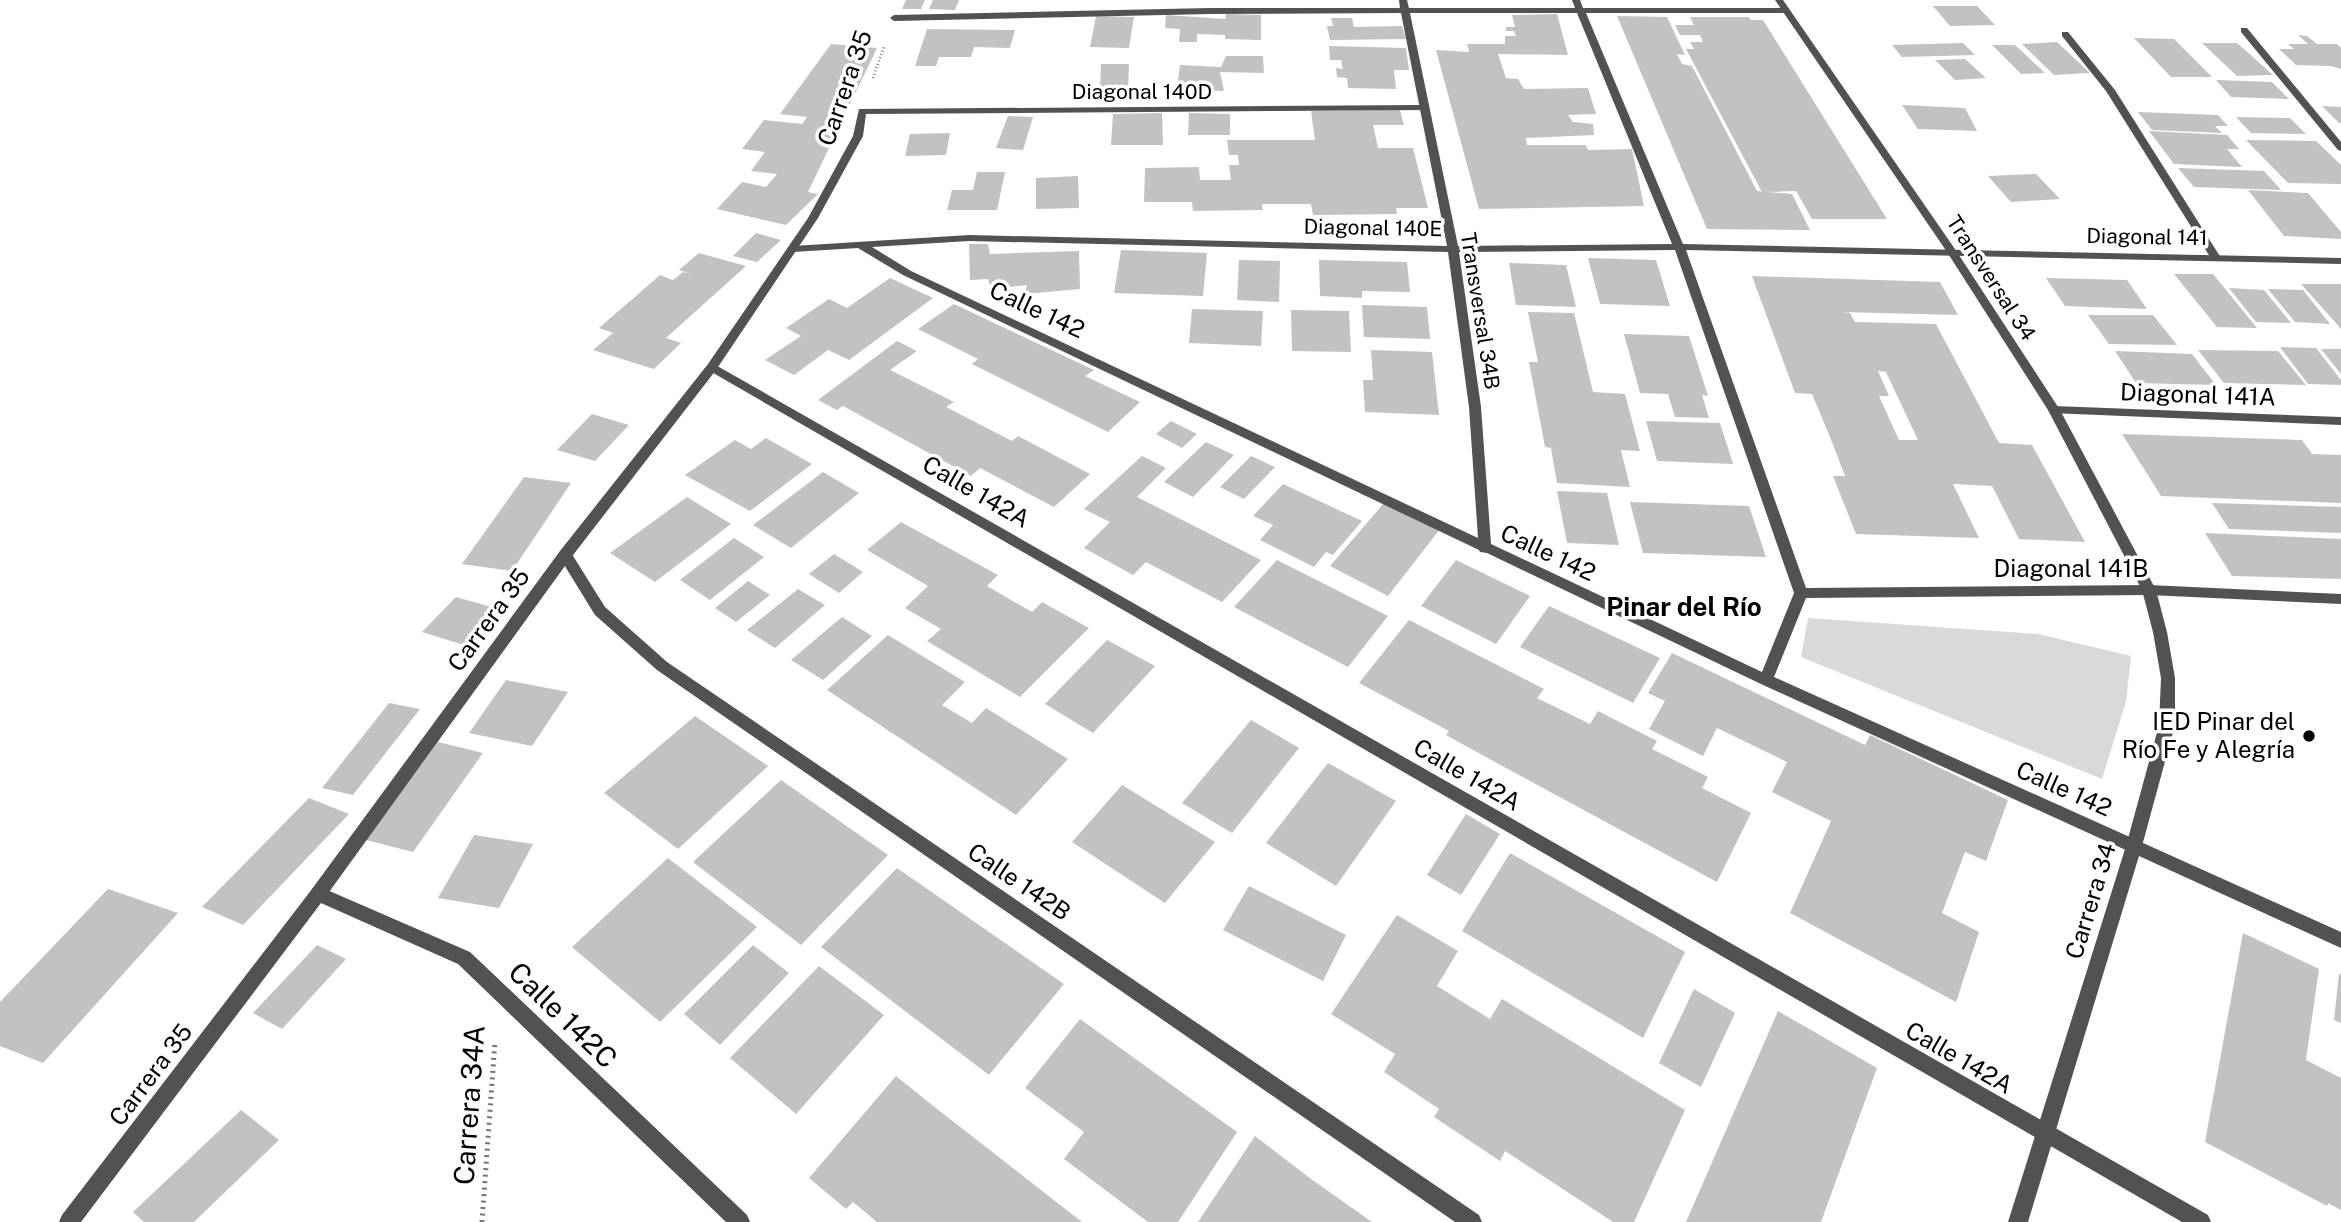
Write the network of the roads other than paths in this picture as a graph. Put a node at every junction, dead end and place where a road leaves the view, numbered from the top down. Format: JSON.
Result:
{"nodes":[{"id":1,"x":1208,"y":0,"type":"edge"},
{"id":2,"x":1403,"y":0,"type":"edge"},
{"id":3,"x":1578,"y":5,"type":"edge"},
{"id":4,"x":1783,"y":5,"type":"edge"},
{"id":5,"x":1210,"y":12,"type":"junction"},
{"id":6,"x":1407,"y":13,"type":"junction"},
{"id":7,"x":894,"y":18,"type":"road end"},
{"id":8,"x":2244,"y":30,"type":"dead end"},
{"id":9,"x":2065,"y":34,"type":"dead end"},
{"id":10,"x":1423,"y":108,"type":"junction"},
{"id":11,"x":862,"y":111,"type":"joint"},
{"id":12,"x":2341,"y":148,"type":"edge"},
{"id":13,"x":859,"y":244,"type":"junction"},
{"id":14,"x":1679,"y":247,"type":"junction"},
{"id":15,"x":793,"y":249,"type":"junction"},
{"id":16,"x":1453,"y":249,"type":"junction"},
{"id":17,"x":1952,"y":252,"type":"junction"},
{"id":18,"x":2216,"y":258,"type":"junction"},
{"id":19,"x":2341,"y":261,"type":"edge"},
{"id":20,"x":712,"y":367,"type":"junction"},
{"id":21,"x":2054,"y":410,"type":"junction"},
{"id":22,"x":2341,"y":421,"type":"edge"},
{"id":23,"x":1485,"y":549,"type":"junction"},
{"id":24,"x":565,"y":555,"type":"junction"},
{"id":25,"x":2149,"y":590,"type":"junction"},
{"id":26,"x":1801,"y":593,"type":"junction"},
{"id":27,"x":2341,"y":598,"type":"edge"},
{"id":28,"x":1766,"y":680,"type":"junction"},
{"id":29,"x":2134,"y":846,"type":"junction"},
{"id":30,"x":318,"y":894,"type":"junction"},
{"id":31,"x":2341,"y":940,"type":"edge"},
{"id":32,"x":2044,"y":1133,"type":"junction"},
{"id":33,"x":69,"y":1222,"type":"edge"},
{"id":34,"x":740,"y":1222,"type":"edge"},
{"id":35,"x":1472,"y":1222,"type":"edge"},
{"id":36,"x":2018,"y":1222,"type":"edge"},
{"id":37,"x":2201,"y":1222,"type":"edge"}],
"edges":[{"from":1,"to":5,"type":"street"},
{"from":2,"to":6,"type":"street","name":"Transversal 34B"},
{"from":3,"to":4,"type":"street"},
{"from":3,"to":6,"type":"street"},
{"from":3,"to":14,"type":"street"},
{"from":4,"to":17,"type":"street","name":"Transversal 34"},
{"from":5,"to":6,"type":"street"},
{"from":5,"to":7,"type":"street"},
{"from":6,"to":10,"type":"street","name":"Transversal 34B"},
{"from":8,"to":12,"type":"street"},
{"from":9,"to":18,"type":"street"},
{"from":10,"to":11,"type":"street","name":"Diagonal 140D"},
{"from":10,"to":16,"type":"street","name":"Transversal 34B"},
{"from":11,"to":15,"type":"street","name":"Carrera 35"},
{"from":13,"to":15,"type":"street","name":"Diagonal 140E"},
{"from":13,"to":16,"type":"street","name":"Diagonal 140E"},
{"from":13,"to":23,"type":"street","name":"Calle 142"},
{"from":14,"to":16,"type":"street","name":"Diagonal 140E"},
{"from":14,"to":17,"type":"street","name":"Diagonal 140E"},
{"from":14,"to":26,"type":"street"},
{"from":15,"to":20,"type":"street","name":"Carrera 35"},
{"from":16,"to":23,"type":"street","name":"Transversal 34B"},
{"from":17,"to":18,"type":"street","name":"Diagonal 141"},
{"from":17,"to":21,"type":"street","name":"Transversal 34"},
{"from":18,"to":19,"type":"street","name":"Diagonal 141"},
{"from":20,"to":24,"type":"street","name":"Carrera 35"},
{"from":20,"to":32,"type":"street","name":"Calle 142A"},
{"from":21,"to":22,"type":"street","name":"Diagonal 141A"},
{"from":21,"to":25,"type":"street","name":"Transversal 34"},
{"from":23,"to":28,"type":"street","name":"Calle 142"},
{"from":24,"to":30,"type":"street","name":"Carrera 35"},
{"from":24,"to":35,"type":"street","name":"Calle 142B"},
{"from":25,"to":26,"type":"street","name":"Diagonal 141B"},
{"from":25,"to":27,"type":"street","name":"Diagonal 141B"},
{"from":25,"to":29,"type":"street","name":"Carrera 34"},
{"from":26,"to":28,"type":"street"},
{"from":28,"to":29,"type":"street","name":"Calle 142"},
{"from":29,"to":31,"type":"street","name":"Calle 142"},
{"from":29,"to":32,"type":"street","name":"Carrera 34"},
{"from":30,"to":33,"type":"street","name":"Carrera 35"},
{"from":30,"to":34,"type":"street","name":"Calle 142C"},
{"from":32,"to":36,"type":"street","name":"Carrera 34"},
{"from":32,"to":37,"type":"street","name":"Calle 142A"}]}
